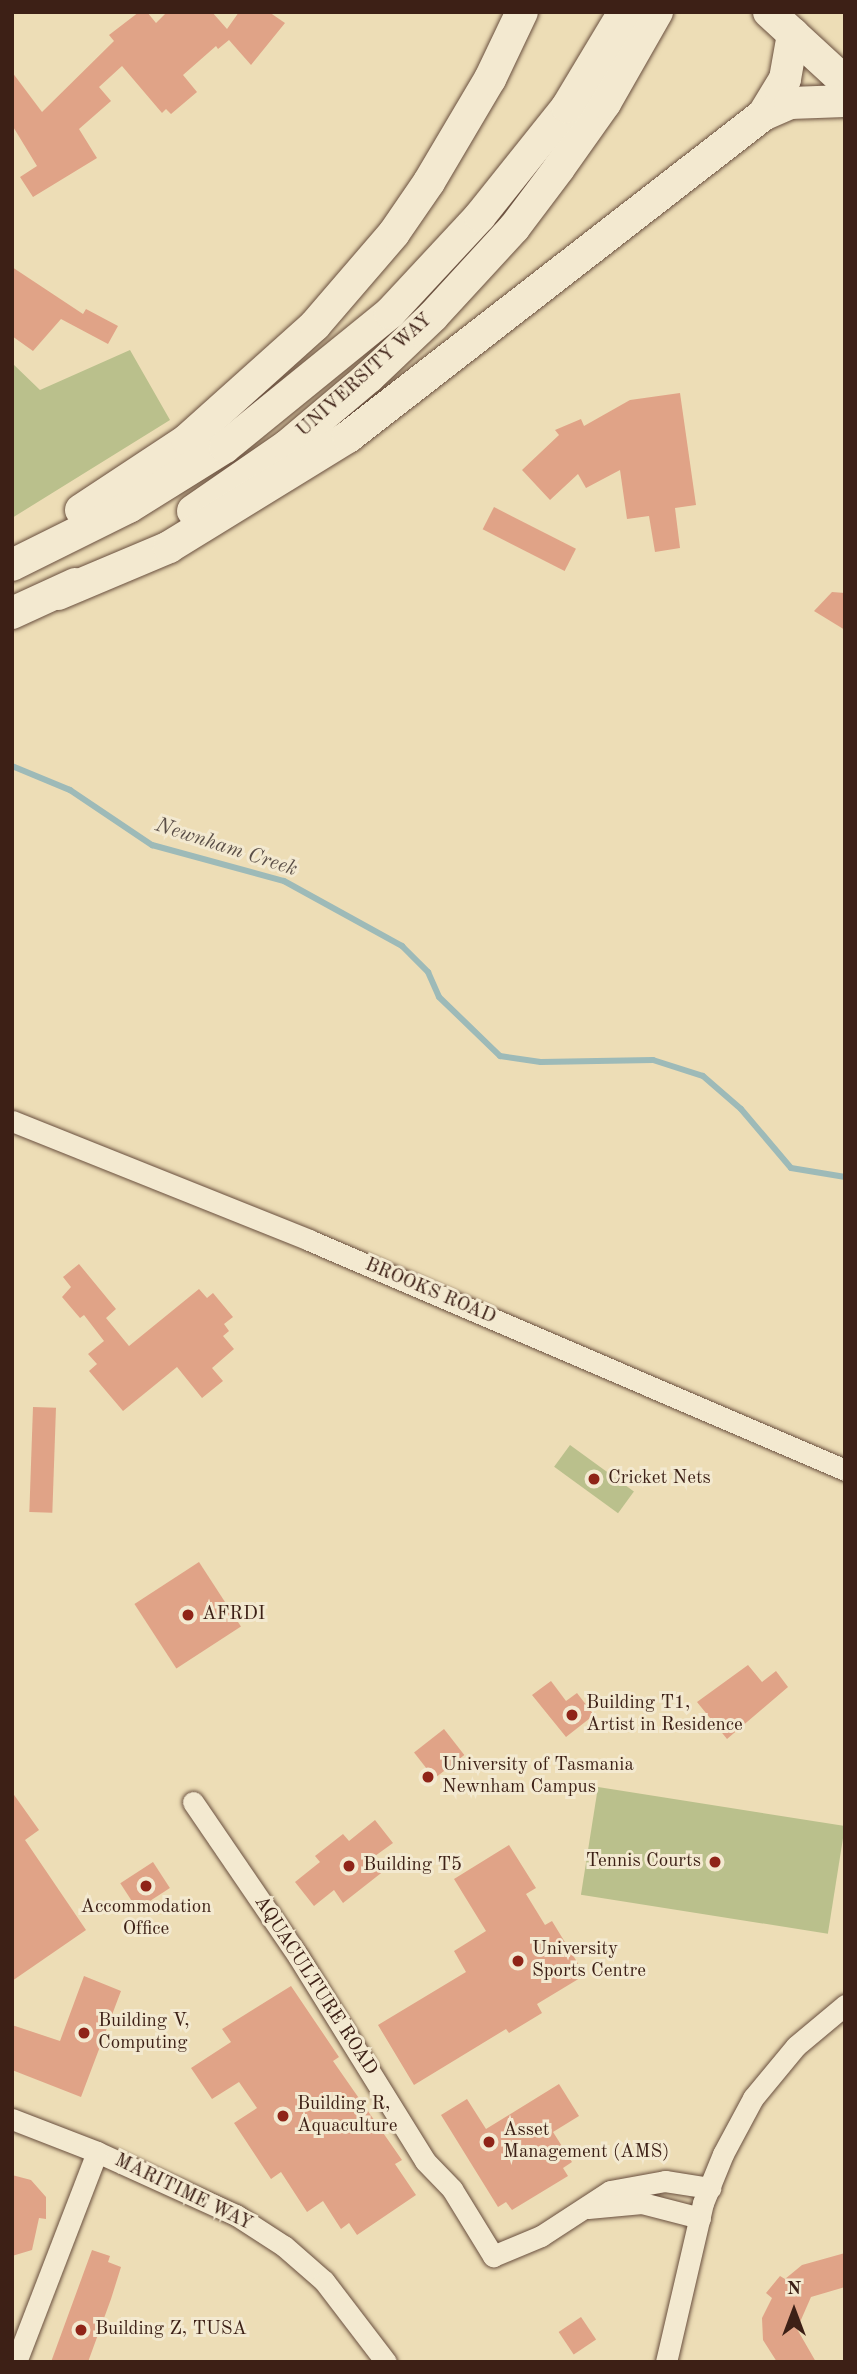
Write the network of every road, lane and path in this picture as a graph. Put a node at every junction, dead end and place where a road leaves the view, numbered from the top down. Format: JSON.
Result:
{"nodes":[{"id":1,"x":522,"y":12,"type":"edge"},
{"id":2,"x":624,"y":12,"type":"edge"},
{"id":3,"x":657,"y":12,"type":"edge"},
{"id":4,"x":769,"y":12,"type":"edge"},
{"id":5,"x":793,"y":34,"type":"junction"},
{"id":6,"x":845,"y":82,"type":"edge"},
{"id":7,"x":845,"y":101,"type":"edge"},
{"id":8,"x":763,"y":115,"type":"junction"},
{"id":9,"x":12,"y":549,"type":"edge"},
{"id":10,"x":12,"y":565,"type":"edge"},
{"id":11,"x":58,"y":594,"type":"junction"},
{"id":12,"x":12,"y":613,"type":"edge"},
{"id":13,"x":12,"y":1121,"type":"edge"},
{"id":14,"x":845,"y":1470,"type":"edge"},
{"id":15,"x":193,"y":1802,"type":"dead end"},
{"id":16,"x":845,"y":2005,"type":"edge"},
{"id":17,"x":12,"y":2119,"type":"edge"},
{"id":18,"x":97,"y":2152,"type":"junction"},
{"id":19,"x":710,"y":2188,"type":"junction"},
{"id":20,"x":588,"y":2208,"type":"junction"},
{"id":21,"x":700,"y":2218,"type":"junction"},
{"id":22,"x":16,"y":2362,"type":"edge"},
{"id":23,"x":386,"y":2362,"type":"edge"},
{"id":24,"x":666,"y":2362,"type":"edge"}],
"edges":[{"from":1,"to":9,"type":"main road"},
{"from":2,"to":10,"type":"main road","name":"UNIVERSITY WAY"},
{"from":3,"to":11,"type":"main road","name":"UNIVERSITY WAY"},
{"from":4,"to":5,"type":"main road"},
{"from":5,"to":6,"type":"main road"},
{"from":5,"to":8,"type":"main road"},
{"from":7,"to":8,"type":"main road"},
{"from":8,"to":11,"type":"main road"},
{"from":11,"to":12,"type":"main road","name":"UNIVERSITY WAY"},
{"from":13,"to":14,"type":"street","name":"BROOKS ROAD"},
{"from":15,"to":20,"type":"street","name":"AQUACULTURE ROAD"},
{"from":16,"to":19,"type":"street"},
{"from":17,"to":18,"type":"street","name":"MARITIME WAY"},
{"from":18,"to":22,"type":"street"},
{"from":18,"to":23,"type":"street","name":"MARITIME WAY"},
{"from":19,"to":20,"type":"street","name":"AQUACULTURE ROAD"},
{"from":19,"to":21,"type":"street"},
{"from":20,"to":21,"type":"street","name":"AQUACULTURE ROAD"},
{"from":21,"to":24,"type":"street"}]}
